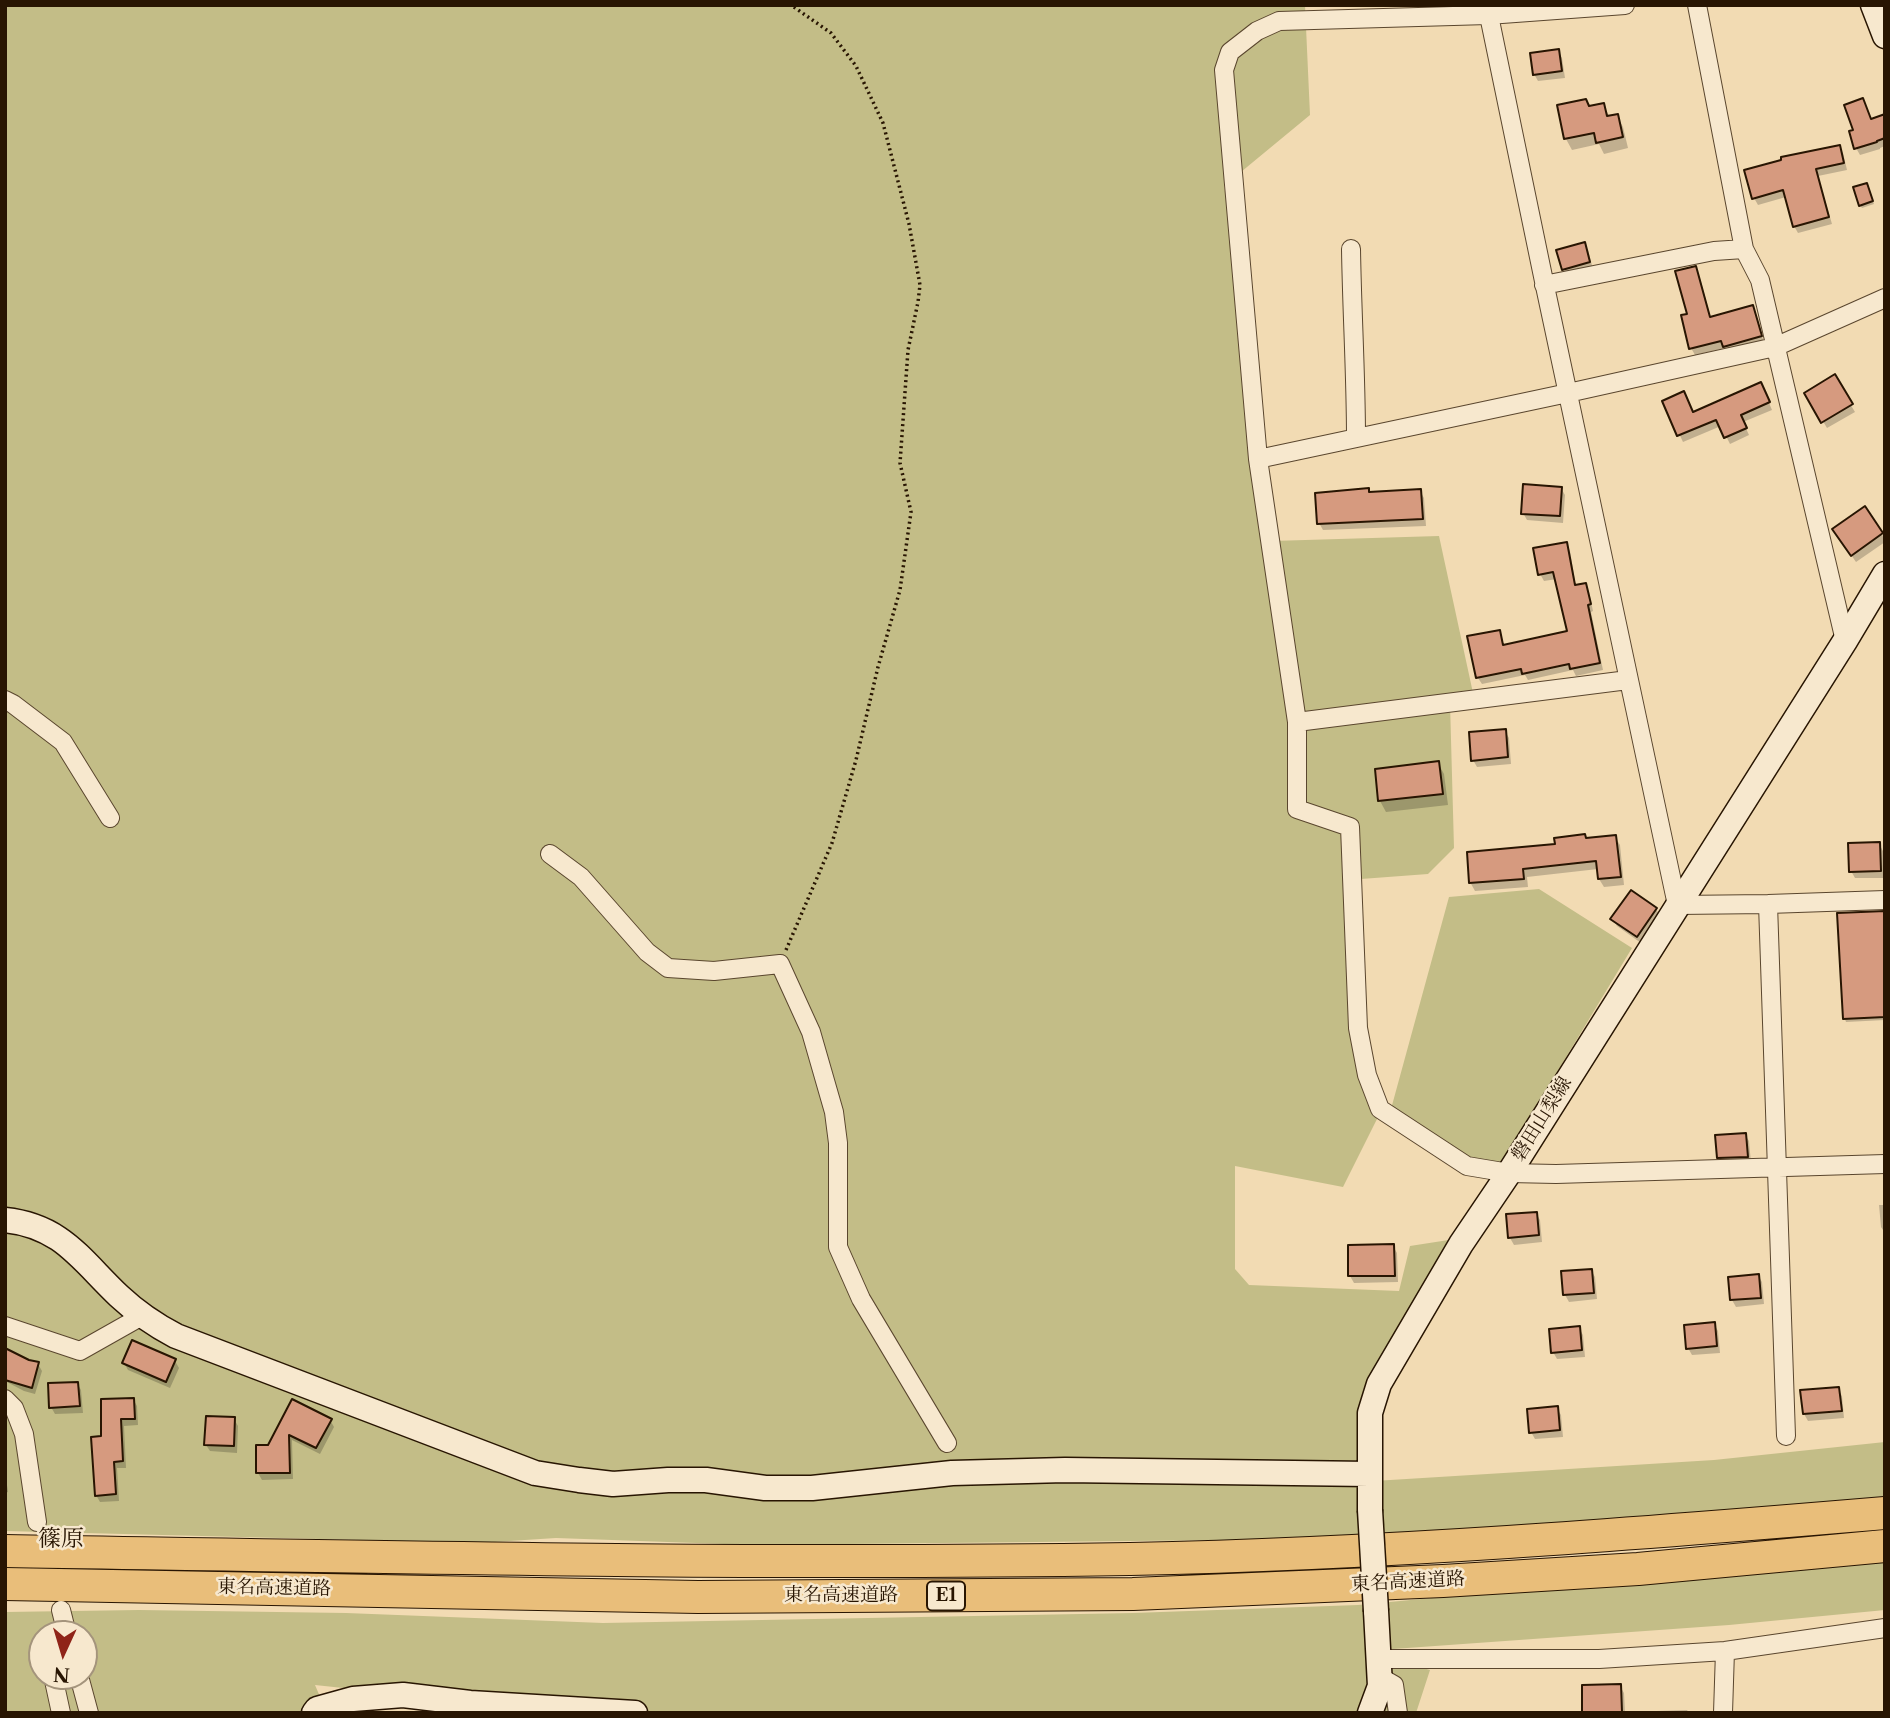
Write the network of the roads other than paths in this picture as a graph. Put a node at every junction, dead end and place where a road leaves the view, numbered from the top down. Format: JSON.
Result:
{"nodes":[{"id":1,"x":1625,"y":5,"type":"edge"},
{"id":2,"x":1698,"y":5,"type":"edge"},
{"id":3,"x":1873,"y":5,"type":"edge"},
{"id":4,"x":1487,"y":10,"type":"edge"},
{"id":5,"x":1885,"y":36,"type":"edge"},
{"id":6,"x":1744,"y":248,"type":"junction"},
{"id":7,"x":1351,"y":249,"type":"dead end"},
{"id":8,"x":1544,"y":285,"type":"junction"},
{"id":9,"x":1885,"y":298,"type":"edge"},
{"id":10,"x":1776,"y":346,"type":"junction"},
{"id":11,"x":1568,"y":393,"type":"junction"},
{"id":12,"x":1356,"y":438,"type":"junction"},
{"id":13,"x":1258,"y":459,"type":"junction"},
{"id":14,"x":1885,"y":574,"type":"edge"},
{"id":15,"x":1846,"y":641,"type":"junction"},
{"id":16,"x":1628,"y":680,"type":"junction"},
{"id":17,"x":5,"y":700,"type":"edge"},
{"id":18,"x":1297,"y":722,"type":"junction"},
{"id":19,"x":110,"y":818,"type":"dead end"},
{"id":20,"x":550,"y":854,"type":"dead end"},
{"id":21,"x":1885,"y":900,"type":"edge"},
{"id":22,"x":1768,"y":904,"type":"junction"},
{"id":23,"x":1677,"y":905,"type":"junction"},
{"id":24,"x":1885,"y":1164,"type":"edge"},
{"id":25,"x":1778,"y":1167,"type":"junction"},
{"id":26,"x":1509,"y":1173,"type":"junction"},
{"id":27,"x":5,"y":1220,"type":"edge"},
{"id":28,"x":142,"y":1316,"type":"junction"},
{"id":29,"x":5,"y":1326,"type":"edge"},
{"id":30,"x":5,"y":1399,"type":"edge"},
{"id":31,"x":1786,"y":1436,"type":"dead end"},
{"id":32,"x":947,"y":1443,"type":"dead end"},
{"id":33,"x":1368,"y":1475,"type":"junction"},
{"id":34,"x":1885,"y":1513,"type":"edge"},
{"id":35,"x":37,"y":1522,"type":"dead end"},
{"id":36,"x":1885,"y":1546,"type":"edge"},
{"id":37,"x":5,"y":1551,"type":"edge"},
{"id":38,"x":5,"y":1584,"type":"edge"},
{"id":39,"x":61,"y":1610,"type":"dead end"},
{"id":40,"x":64,"y":1620,"type":"edge"},
{"id":41,"x":1885,"y":1628,"type":"edge"},
{"id":42,"x":1725,"y":1651,"type":"junction"},
{"id":43,"x":1379,"y":1668,"type":"junction"},
{"id":44,"x":56,"y":1690,"type":"edge"},
{"id":45,"x":83,"y":1690,"type":"edge"},
{"id":46,"x":470,"y":1703,"type":"junction"},
{"id":47,"x":61,"y":1713,"type":"edge"},
{"id":48,"x":89,"y":1713,"type":"edge"},
{"id":49,"x":314,"y":1713,"type":"edge"},
{"id":50,"x":396,"y":1713,"type":"edge"},
{"id":51,"x":635,"y":1713,"type":"edge"},
{"id":52,"x":1370,"y":1713,"type":"edge"},
{"id":53,"x":1398,"y":1713,"type":"edge"},
{"id":54,"x":1723,"y":1713,"type":"edge"}],
"edges":[{"from":1,"to":4,"type":"street"},
{"from":2,"to":6,"type":"street"},
{"from":3,"to":5,"type":"main road"},
{"from":4,"to":8,"type":"street"},
{"from":4,"to":13,"type":"street"},
{"from":6,"to":8,"type":"street"},
{"from":6,"to":10,"type":"street"},
{"from":7,"to":12,"type":"street"},
{"from":8,"to":11,"type":"street"},
{"from":9,"to":10,"type":"street"},
{"from":10,"to":11,"type":"street"},
{"from":10,"to":15,"type":"street"},
{"from":11,"to":12,"type":"street"},
{"from":11,"to":16,"type":"street"},
{"from":12,"to":13,"type":"street"},
{"from":13,"to":18,"type":"street"},
{"from":14,"to":15,"type":"main road","name":"磐田山梨線"},
{"from":15,"to":23,"type":"main road","name":"磐田山梨線"},
{"from":16,"to":18,"type":"street"},
{"from":16,"to":23,"type":"street"},
{"from":17,"to":19,"type":"street"},
{"from":18,"to":26,"type":"street"},
{"from":20,"to":32,"type":"street"},
{"from":21,"to":22,"type":"street"},
{"from":22,"to":23,"type":"street"},
{"from":22,"to":25,"type":"street"},
{"from":23,"to":26,"type":"main road","name":"磐田山梨線"},
{"from":24,"to":25,"type":"street"},
{"from":25,"to":26,"type":"street"},
{"from":25,"to":31,"type":"street"},
{"from":26,"to":33,"type":"main road","name":"磐田山梨線"},
{"from":27,"to":28,"type":"main road"},
{"from":28,"to":29,"type":"street"},
{"from":28,"to":33,"type":"main road"},
{"from":30,"to":35,"type":"street"},
{"from":33,"to":43,"type":"main road","name":"磐田山梨線","bridge":true},
{"from":34,"to":37,"type":"highway","name":"東名高速道路","number":"E1"},
{"from":36,"to":38,"type":"highway","name":"東名高速道路","number":"E1"},
{"from":39,"to":40,"type":"street"},
{"from":41,"to":42,"type":"street"},
{"from":42,"to":43,"type":"street"},
{"from":42,"to":54,"type":"street"},
{"from":43,"to":52,"type":"main road","name":"磐田山梨線"},
{"from":43,"to":53,"type":"street"},
{"from":44,"to":47,"type":"street"},
{"from":45,"to":48,"type":"street"},
{"from":46,"to":49,"type":"main road"},
{"from":46,"to":50,"type":"main road"},
{"from":46,"to":51,"type":"main road"}]}
